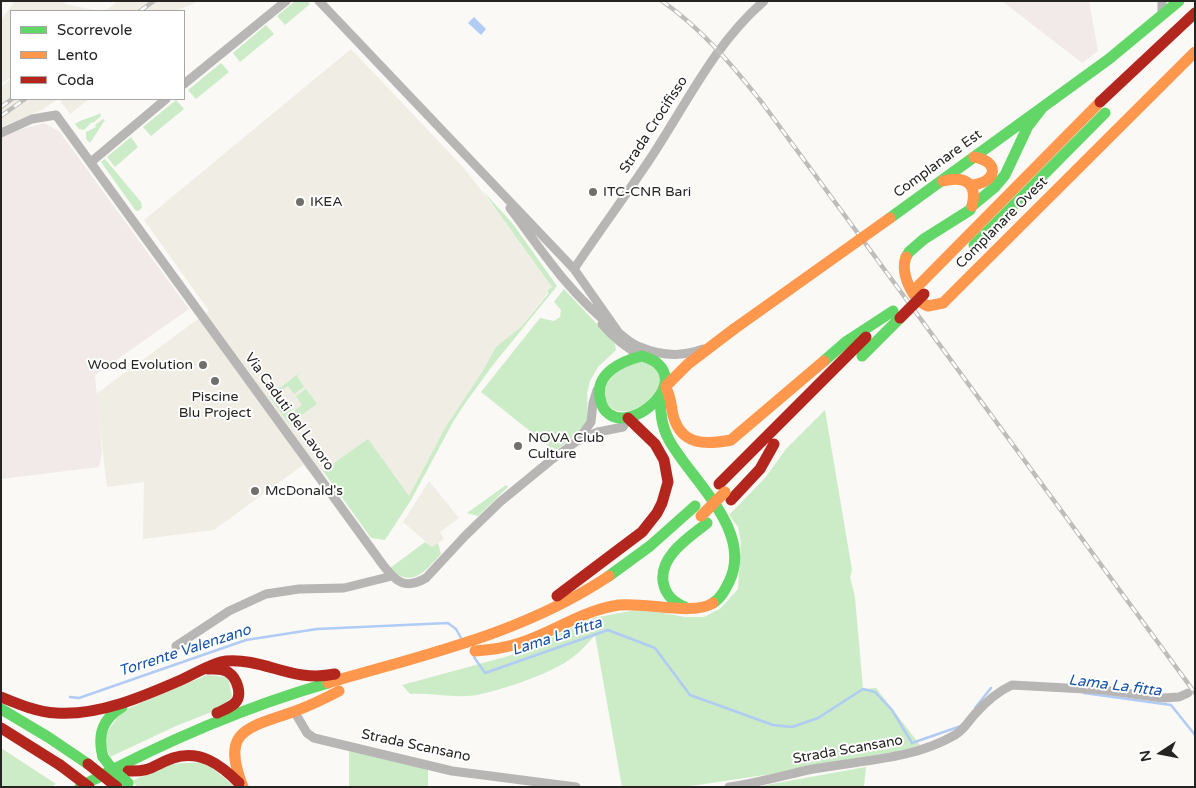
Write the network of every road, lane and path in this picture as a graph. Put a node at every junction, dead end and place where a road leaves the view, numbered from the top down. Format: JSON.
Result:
{"nodes":[{"id":1,"x":286,"y":1,"type":"edge"},
{"id":2,"x":319,"y":1,"type":"edge"},
{"id":3,"x":764,"y":1,"type":"edge"},
{"id":4,"x":1162,"y":1,"type":"edge"},
{"id":5,"x":1179,"y":1,"type":"edge"},
{"id":6,"x":1195,"y":13,"type":"edge"},
{"id":7,"x":1162,"y":15,"type":"junction"},
{"id":8,"x":1195,"y":26,"type":"edge"},
{"id":9,"x":1195,"y":52,"type":"edge"},
{"id":10,"x":185,"y":83,"type":"edge"},
{"id":11,"x":165,"y":100,"type":"edge"},
{"id":12,"x":1042,"y":108,"type":"junction"},
{"id":13,"x":1,"y":133,"type":"edge"},
{"id":14,"x":974,"y":157,"type":"junction"},
{"id":15,"x":91,"y":162,"type":"junction"},
{"id":16,"x":484,"y":174,"type":"junction"},
{"id":17,"x":936,"y":184,"type":"junction"},
{"id":18,"x":970,"y":185,"type":"junction"},
{"id":19,"x":972,"y":206,"type":"junction"},
{"id":20,"x":574,"y":269,"type":"junction"},
{"id":21,"x":921,"y":290,"type":"junction"},
{"id":22,"x":591,"y":310,"type":"junction"},
{"id":23,"x":896,"y":313,"type":"junction"},
{"id":24,"x":619,"y":333,"type":"junction"},
{"id":25,"x":710,"y":346,"type":"junction"},
{"id":26,"x":642,"y":356,"type":"junction"},
{"id":27,"x":600,"y":385,"type":"junction"},
{"id":28,"x":663,"y":391,"type":"junction"},
{"id":29,"x":626,"y":422,"type":"junction"},
{"id":30,"x":669,"y":439,"type":"junction"},
{"id":31,"x":577,"y":441,"type":"junction"},
{"id":32,"x":725,"y":492,"type":"junction"},
{"id":33,"x":701,"y":515,"type":"junction"},
{"id":34,"x":392,"y":576,"type":"junction"},
{"id":35,"x":692,"y":610,"type":"junction"},
{"id":36,"x":483,"y":638,"type":"junction"},
{"id":37,"x":176,"y":646,"type":"dead end"},
{"id":38,"x":476,"y":651,"type":"junction"},
{"id":39,"x":400,"y":662,"type":"junction"},
{"id":40,"x":206,"y":669,"type":"junction"},
{"id":41,"x":339,"y":691,"type":"junction"},
{"id":42,"x":1188,"y":693,"type":"dead end"},
{"id":43,"x":142,"y":696,"type":"junction"},
{"id":44,"x":1,"y":697,"type":"edge"},
{"id":45,"x":1,"y":709,"type":"edge"},
{"id":46,"x":294,"y":712,"type":"junction"},
{"id":47,"x":1,"y":728,"type":"edge"},
{"id":48,"x":1,"y":734,"type":"edge"},
{"id":49,"x":22,"y":741,"type":"junction"},
{"id":50,"x":132,"y":758,"type":"junction"},
{"id":51,"x":126,"y":782,"type":"edge"},
{"id":52,"x":80,"y":787,"type":"edge"},
{"id":53,"x":90,"y":787,"type":"edge"},
{"id":54,"x":103,"y":787,"type":"edge"},
{"id":55,"x":243,"y":787,"type":"edge"},
{"id":56,"x":576,"y":787,"type":"edge"},
{"id":57,"x":729,"y":787,"type":"edge"}],
"edges":[{"from":1,"to":10,"type":"street"},
{"from":2,"to":16,"type":"street"},
{"from":3,"to":20,"type":"street","name":"Strada Crocifisso"},
{"from":4,"to":7,"type":"street"},
{"from":5,"to":7,"type":"main road","name":"Complanare Est"},
{"from":6,"to":21,"type":"main road"},
{"from":7,"to":12,"type":"main road","name":"Complanare Est"},
{"from":8,"to":21,"type":"main road"},
{"from":9,"to":19,"type":"main road","name":"Complanare Ovest"},
{"from":11,"to":15,"type":"street"},
{"from":12,"to":14,"type":"main road","name":"Complanare Est"},
{"from":12,"to":19,"type":"main road","name":"Complanare Ovest"},
{"from":13,"to":15,"type":"street","name":"Via Caduti del Lavoro"},
{"from":14,"to":17,"type":"main road","name":"Complanare Est"},
{"from":14,"to":18,"type":"main road"},
{"from":15,"to":34,"type":"street","name":"Via Caduti del Lavoro"},
{"from":16,"to":20,"type":"street"},
{"from":16,"to":22,"type":"street"},
{"from":17,"to":18,"type":"main road"},
{"from":17,"to":25,"type":"main road","name":"Complanare Est","bridge":true},
{"from":18,"to":19,"type":"main road"},
{"from":20,"to":24,"type":"street"},
{"from":21,"to":23,"type":"main road"},
{"from":22,"to":24,"type":"street"},
{"from":22,"to":26,"type":"street"},
{"from":23,"to":28,"type":"main road"},
{"from":23,"to":32,"type":"main road"},
{"from":23,"to":32,"type":"main road"},
{"from":24,"to":25,"type":"street"},
{"from":25,"to":28,"type":"main road","name":"Complanare Est"},
{"from":26,"to":27,"type":"main road"},
{"from":26,"to":28,"type":"main road"},
{"from":27,"to":29,"type":"main road"},
{"from":27,"to":31,"type":"street"},
{"from":28,"to":29,"type":"main road"},
{"from":28,"to":30,"type":"main road"},
{"from":29,"to":30,"type":"main road"},
{"from":29,"to":31,"type":"street"},
{"from":29,"to":36,"type":"main road"},
{"from":30,"to":35,"type":"main road"},
{"from":31,"to":34,"type":"street"},
{"from":32,"to":33,"type":"main road"},
{"from":32,"to":33,"type":"main road"},
{"from":33,"to":35,"type":"main road"},
{"from":33,"to":36,"type":"main road"},
{"from":33,"to":38,"type":"main road"},
{"from":34,"to":37,"type":"street"},
{"from":35,"to":38,"type":"main road"},
{"from":36,"to":39,"type":"main road"},
{"from":38,"to":41,"type":"main road"},
{"from":39,"to":40,"type":"main road"},
{"from":39,"to":50,"type":"main road"},
{"from":40,"to":43,"type":"main road"},
{"from":40,"to":50,"type":"main road"},
{"from":41,"to":46,"type":"main road"},
{"from":41,"to":51,"type":"main road"},
{"from":42,"to":57,"type":"street","name":"Strada Scansano"},
{"from":43,"to":44,"type":"main road"},
{"from":43,"to":51,"type":"main road","bridge":true},
{"from":45,"to":51,"type":"main road","bridge":true},
{"from":46,"to":55,"type":"main road"},
{"from":46,"to":56,"type":"street","name":"Strada Scansano"},
{"from":47,"to":49,"type":"main road"},
{"from":48,"to":49,"type":"main road"},
{"from":49,"to":53,"type":"main road","bridge":true},
{"from":50,"to":52,"type":"main road"},
{"from":51,"to":54,"type":"main road"},
{"from":51,"to":55,"type":"main road"}]}
